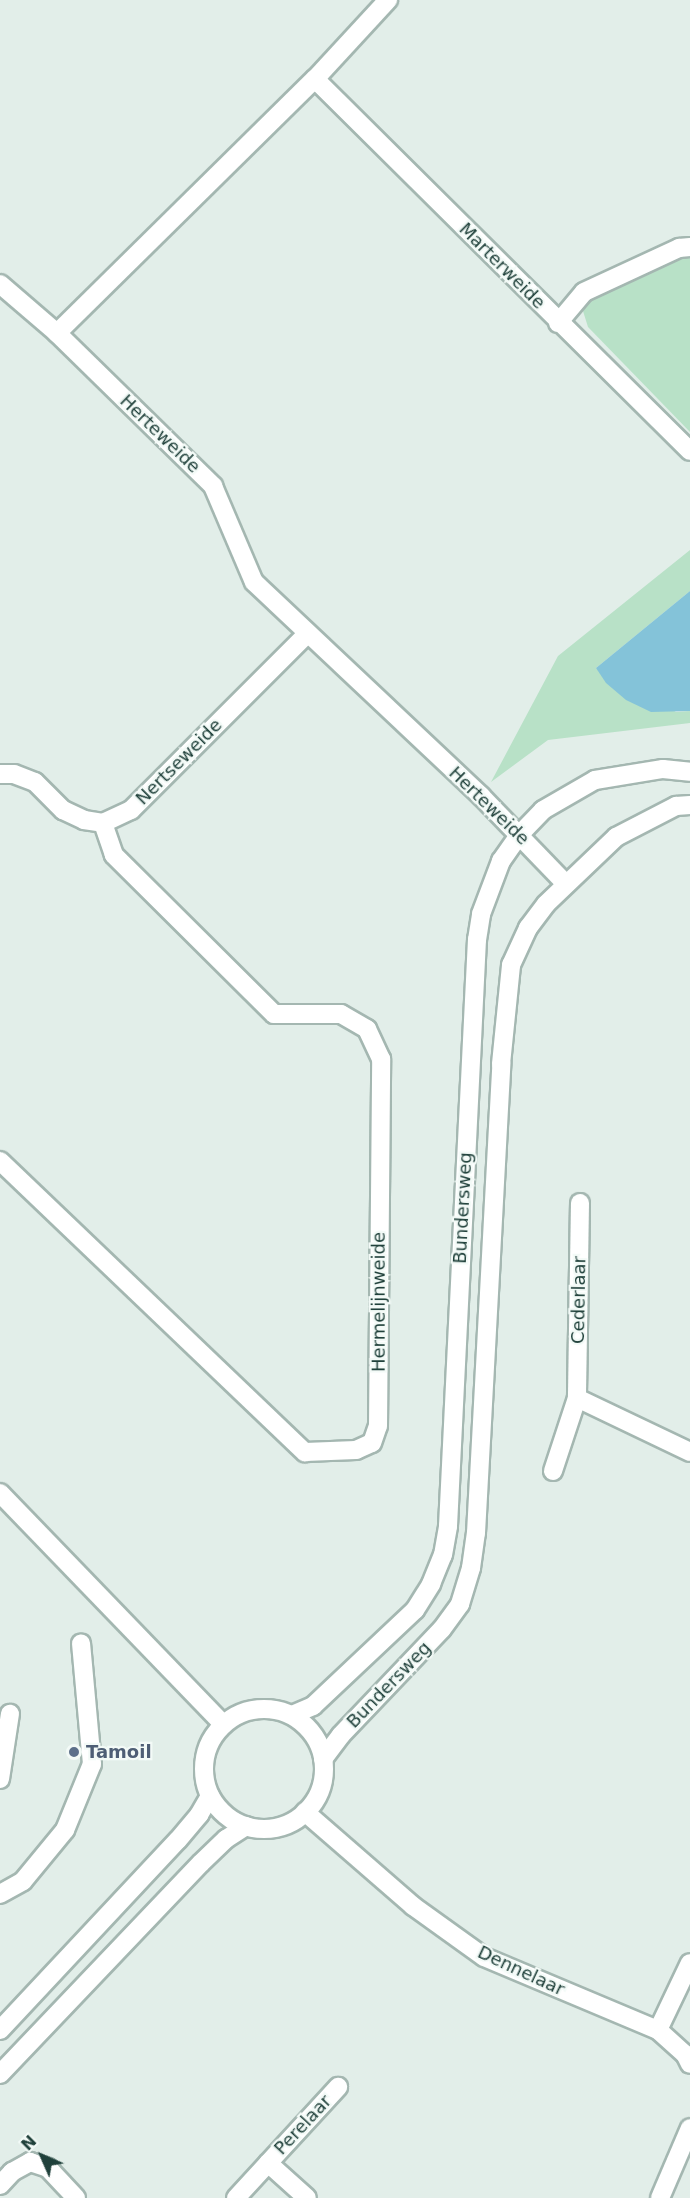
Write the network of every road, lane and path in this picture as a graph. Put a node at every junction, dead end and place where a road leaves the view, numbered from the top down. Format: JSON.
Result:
{"nodes":[{"id":1,"x":388,"y":0,"type":"edge"},
{"id":2,"x":315,"y":79,"type":"junction"},
{"id":3,"x":690,"y":247,"type":"edge"},
{"id":4,"x":0,"y":284,"type":"edge"},
{"id":5,"x":558,"y":323,"type":"junction"},
{"id":6,"x":57,"y":333,"type":"junction"},
{"id":7,"x":690,"y":451,"type":"edge"},
{"id":8,"x":308,"y":633,"type":"junction"},
{"id":9,"x":690,"y":772,"type":"edge"},
{"id":10,"x":0,"y":774,"type":"edge"},
{"id":11,"x":690,"y":804,"type":"edge"},
{"id":12,"x":103,"y":823,"type":"junction"},
{"id":13,"x":520,"y":834,"type":"junction"},
{"id":14,"x":566,"y":884,"type":"junction"},
{"id":15,"x":0,"y":1161,"type":"edge"},
{"id":16,"x":580,"y":1203,"type":"dead end"},
{"id":17,"x":577,"y":1398,"type":"junction"},
{"id":18,"x":690,"y":1452,"type":"edge"},
{"id":19,"x":553,"y":1471,"type":"dead end"},
{"id":20,"x":0,"y":1493,"type":"edge"},
{"id":21,"x":81,"y":1643,"type":"dead end"},
{"id":22,"x":10,"y":1714,"type":"dead end"},
{"id":23,"x":292,"y":1715,"type":"junction"},
{"id":24,"x":223,"y":1724,"type":"junction"},
{"id":25,"x":323,"y":1758,"type":"junction"},
{"id":26,"x":0,"y":1779,"type":"edge"},
{"id":27,"x":210,"y":1796,"type":"junction"},
{"id":28,"x":305,"y":1812,"type":"junction"},
{"id":29,"x":246,"y":1826,"type":"junction"},
{"id":30,"x":0,"y":1894,"type":"edge"},
{"id":31,"x":690,"y":1963,"type":"edge"},
{"id":32,"x":0,"y":2030,"type":"edge"},
{"id":33,"x":658,"y":2030,"type":"junction"},
{"id":34,"x":690,"y":2064,"type":"edge"},
{"id":35,"x":0,"y":2074,"type":"edge"},
{"id":36,"x":338,"y":2087,"type":"dead end"},
{"id":37,"x":690,"y":2128,"type":"edge"},
{"id":38,"x":268,"y":2163,"type":"junction"},
{"id":39,"x":0,"y":2185,"type":"edge"},
{"id":40,"x":76,"y":2198,"type":"edge"},
{"id":41,"x":236,"y":2198,"type":"edge"},
{"id":42,"x":307,"y":2198,"type":"edge"},
{"id":43,"x":660,"y":2198,"type":"edge"}],
"edges":[{"from":1,"to":2,"type":"street"},
{"from":2,"to":5,"type":"street","name":"Marterweide"},
{"from":2,"to":6,"type":"street"},
{"from":3,"to":5,"type":"street"},
{"from":4,"to":6,"type":"street","name":"Herteweide"},
{"from":5,"to":7,"type":"street","name":"Marterweide"},
{"from":6,"to":8,"type":"street","name":"Herteweide"},
{"from":8,"to":12,"type":"street","name":"Nertseweide"},
{"from":8,"to":13,"type":"street","name":"Herteweide"},
{"from":9,"to":13,"type":"street","name":"Bundersweg"},
{"from":10,"to":12,"type":"street"},
{"from":11,"to":14,"type":"street","name":"Bundersweg"},
{"from":12,"to":15,"type":"street","name":"Hermelijnweide"},
{"from":13,"to":14,"type":"street","name":"Herteweide"},
{"from":13,"to":23,"type":"street","name":"Bundersweg"},
{"from":14,"to":25,"type":"street","name":"Bundersweg"},
{"from":16,"to":17,"type":"street","name":"Cederlaar"},
{"from":17,"to":18,"type":"street"},
{"from":17,"to":19,"type":"street","name":"Cederlaar"},
{"from":20,"to":24,"type":"street"},
{"from":21,"to":30,"type":"street"},
{"from":22,"to":26,"type":"street"},
{"from":23,"to":24,"type":"street"},
{"from":23,"to":25,"type":"street"},
{"from":24,"to":27,"type":"street"},
{"from":25,"to":28,"type":"street"},
{"from":27,"to":29,"type":"street"},
{"from":27,"to":32,"type":"street"},
{"from":28,"to":29,"type":"street"},
{"from":28,"to":33,"type":"street","name":"Dennelaar"},
{"from":29,"to":35,"type":"street"},
{"from":31,"to":33,"type":"street"},
{"from":33,"to":34,"type":"street","name":"Dennelaar"},
{"from":36,"to":38,"type":"street","name":"Perelaar"},
{"from":37,"to":43,"type":"street"},
{"from":38,"to":41,"type":"street","name":"Perelaar"},
{"from":38,"to":42,"type":"street","name":"Perelaar"},
{"from":39,"to":40,"type":"street"}]}
